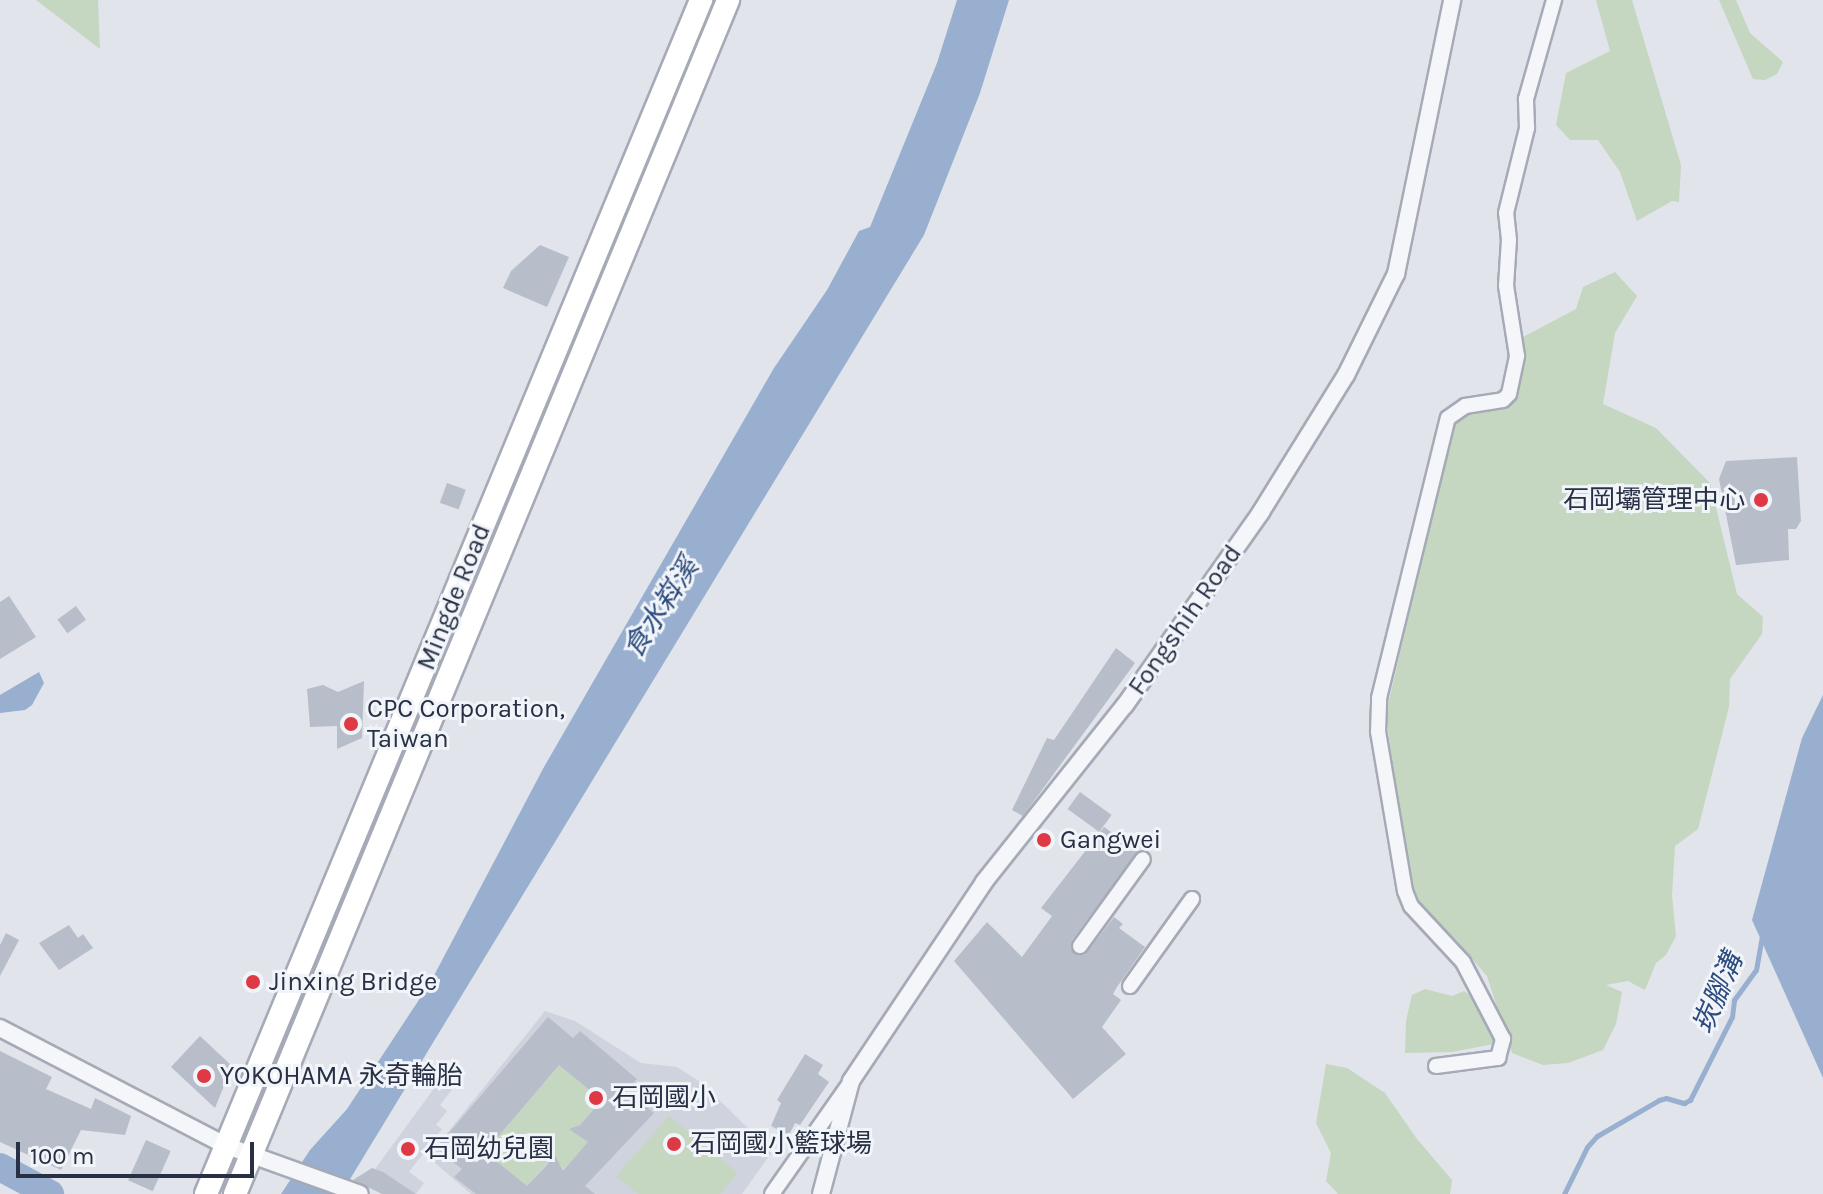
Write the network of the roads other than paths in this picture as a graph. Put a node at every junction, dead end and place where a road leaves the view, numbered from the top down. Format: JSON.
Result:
{"nodes":[{"id":1,"x":701,"y":0,"type":"edge"},
{"id":2,"x":728,"y":0,"type":"edge"},
{"id":3,"x":1452,"y":0,"type":"edge"},
{"id":4,"x":1554,"y":0,"type":"edge"},
{"id":5,"x":431,"y":653,"type":"junction"},
{"id":6,"x":455,"y":662,"type":"junction"},
{"id":7,"x":1143,"y":859,"type":"dead end"},
{"id":8,"x":1192,"y":899,"type":"dead end"},
{"id":9,"x":1080,"y":946,"type":"dead end"},
{"id":10,"x":1130,"y":986,"type":"dead end"},
{"id":11,"x":0,"y":1028,"type":"edge"},
{"id":12,"x":1436,"y":1066,"type":"dead end"},
{"id":13,"x":851,"y":1081,"type":"junction"},
{"id":14,"x":227,"y":1146,"type":"junction"},
{"id":15,"x":251,"y":1156,"type":"junction"},
{"id":16,"x":353,"y":1192,"type":"edge"},
{"id":17,"x":206,"y":1194,"type":"edge"},
{"id":18,"x":235,"y":1194,"type":"edge"},
{"id":19,"x":772,"y":1194,"type":"edge"},
{"id":20,"x":821,"y":1194,"type":"edge"}],
"edges":[{"from":1,"to":5,"type":"main road","name":"Mingde Road"},
{"from":2,"to":6,"type":"main road","name":"Mingde Road"},
{"from":3,"to":13,"type":"street","name":"Fongshih Road"},
{"from":4,"to":12,"type":"street"},
{"from":5,"to":6,"type":"main road"},
{"from":5,"to":14,"type":"main road","name":"Mingde Road"},
{"from":6,"to":15,"type":"main road","name":"Mingde Road"},
{"from":7,"to":9,"type":"street"},
{"from":8,"to":10,"type":"street"},
{"from":11,"to":14,"type":"street"},
{"from":13,"to":19,"type":"street"},
{"from":13,"to":20,"type":"street","name":"Fongshih Road"},
{"from":14,"to":15,"type":"street"},
{"from":14,"to":17,"type":"main road","name":"Mingde Road"},
{"from":15,"to":16,"type":"street"},
{"from":15,"to":18,"type":"main road","name":"Mingde Road"}]}
